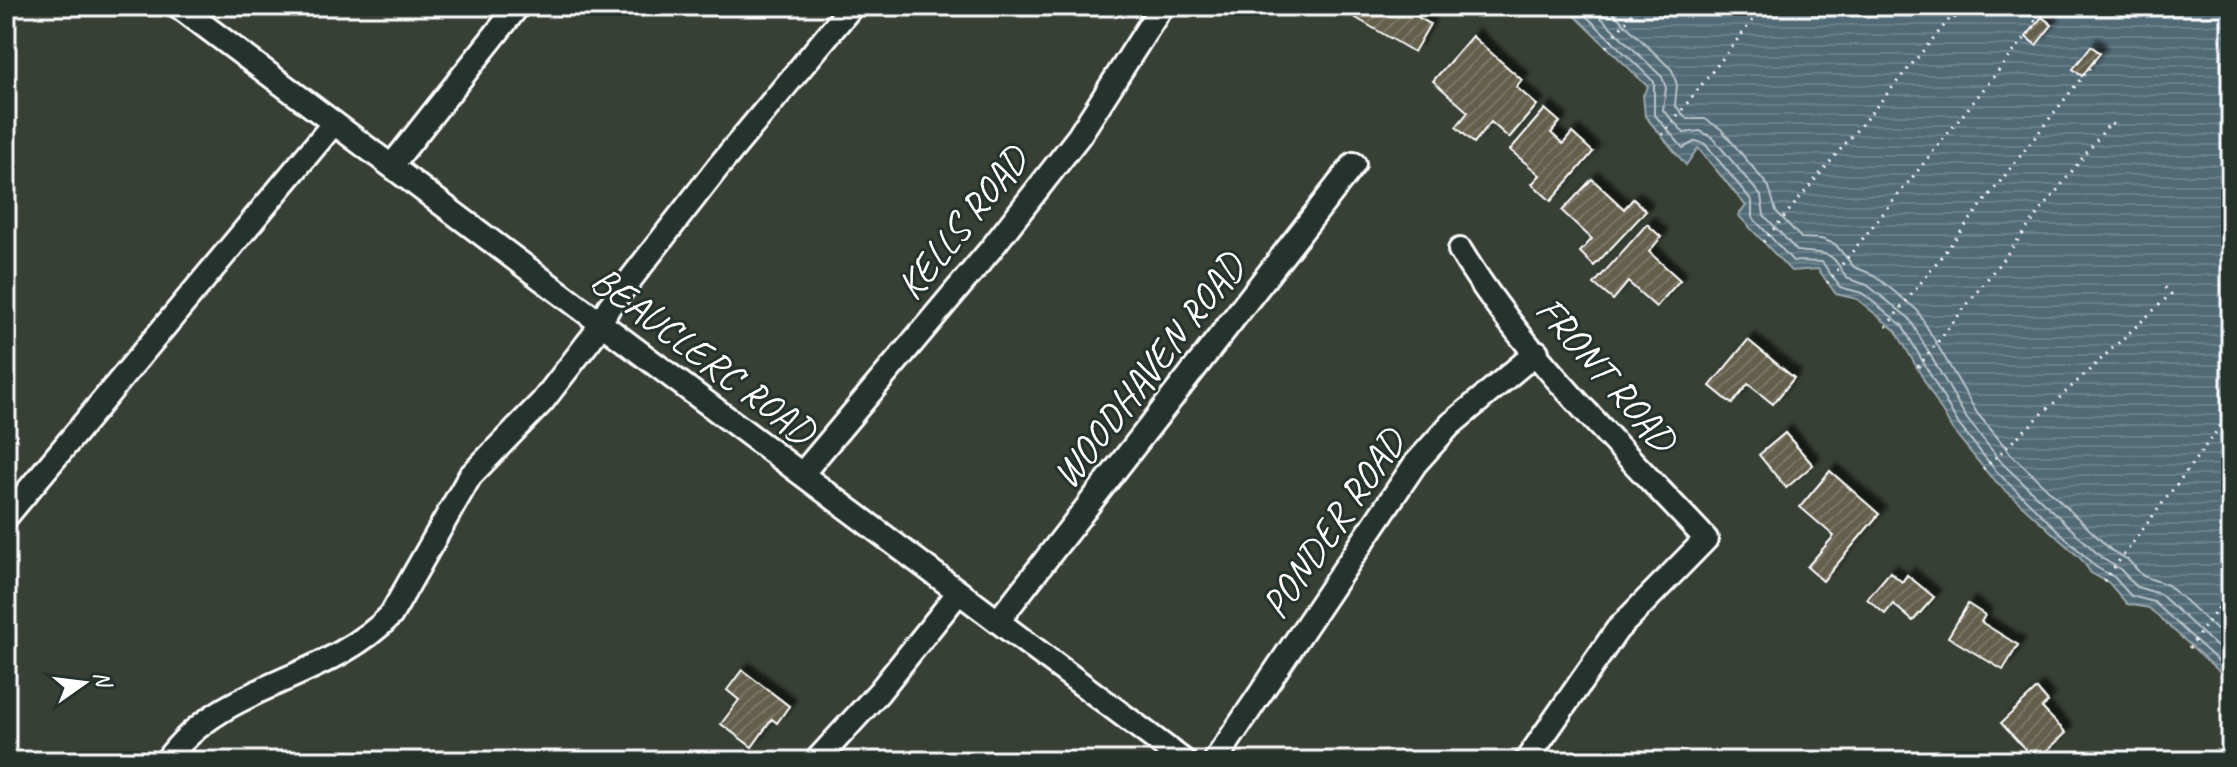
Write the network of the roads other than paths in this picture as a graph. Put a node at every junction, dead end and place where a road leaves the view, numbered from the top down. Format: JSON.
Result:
{"nodes":[{"id":1,"x":518,"y":6,"type":"edge"},
{"id":2,"x":852,"y":6,"type":"edge"},
{"id":3,"x":1162,"y":6,"type":"edge"},
{"id":4,"x":184,"y":8,"type":"edge"},
{"id":5,"x":334,"y":123,"type":"junction"},
{"id":6,"x":1354,"y":164,"type":"dead end"},
{"id":7,"x":392,"y":165,"type":"junction"},
{"id":8,"x":1460,"y":250,"type":"dead end"},
{"id":9,"x":600,"y":323,"type":"junction"},
{"id":10,"x":1537,"y":352,"type":"junction"},
{"id":11,"x":802,"y":474,"type":"junction"},
{"id":12,"x":6,"y":517,"type":"edge"},
{"id":13,"x":959,"y":592,"type":"junction"},
{"id":14,"x":998,"y":621,"type":"junction"},
{"id":15,"x":166,"y":761,"type":"edge"},
{"id":16,"x":816,"y":761,"type":"edge"},
{"id":17,"x":1184,"y":761,"type":"edge"},
{"id":18,"x":1215,"y":761,"type":"edge"},
{"id":19,"x":1526,"y":761,"type":"edge"}],
"edges":[{"from":1,"to":7,"type":"street"},
{"from":2,"to":9,"type":"street"},
{"from":3,"to":11,"type":"street","name":"KELLS ROAD"},
{"from":4,"to":5,"type":"street","name":"BEAUCLERC ROAD"},
{"from":5,"to":7,"type":"street","name":"BEAUCLERC ROAD"},
{"from":5,"to":12,"type":"street"},
{"from":6,"to":14,"type":"street","name":"WOODHAVEN ROAD"},
{"from":7,"to":9,"type":"street","name":"BEAUCLERC ROAD"},
{"from":8,"to":10,"type":"street","name":"FRONT ROAD"},
{"from":9,"to":11,"type":"street","name":"BEAUCLERC ROAD"},
{"from":9,"to":15,"type":"street"},
{"from":10,"to":18,"type":"street","name":"PONDER ROAD"},
{"from":10,"to":19,"type":"street","name":"FRONT ROAD"},
{"from":11,"to":13,"type":"street","name":"BEAUCLERC ROAD"},
{"from":13,"to":14,"type":"street","name":"BEAUCLERC ROAD"},
{"from":13,"to":16,"type":"street"},
{"from":14,"to":17,"type":"street","name":"BEAUCLERC ROAD"}]}
